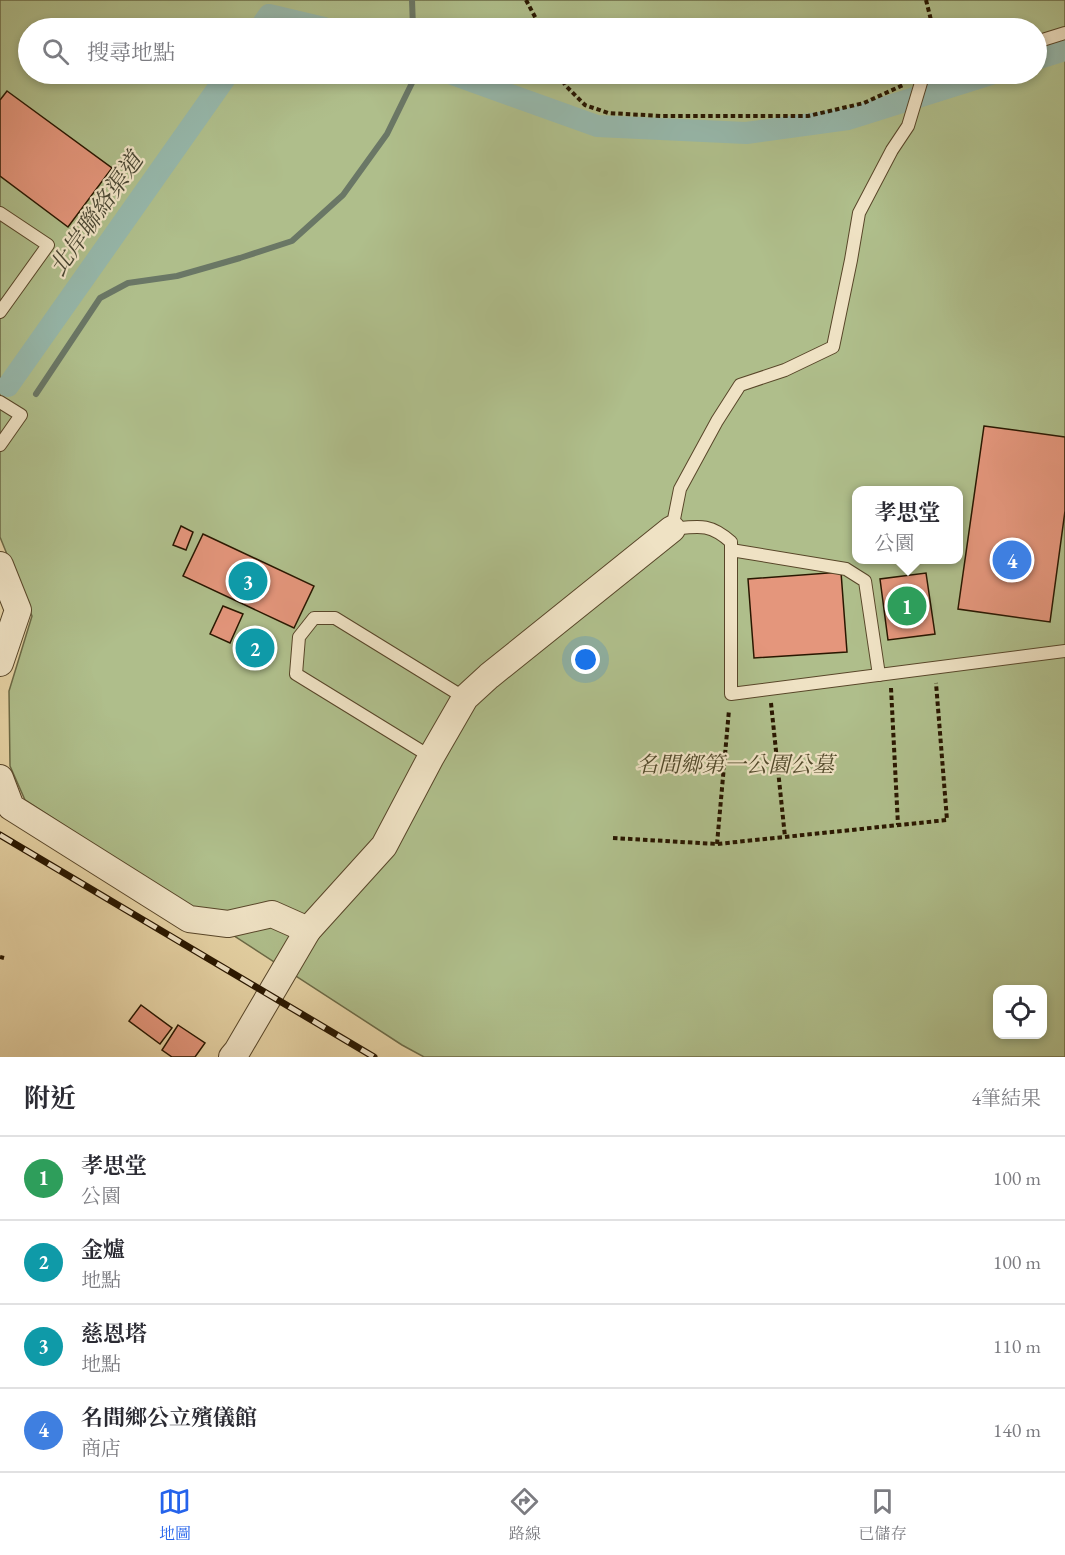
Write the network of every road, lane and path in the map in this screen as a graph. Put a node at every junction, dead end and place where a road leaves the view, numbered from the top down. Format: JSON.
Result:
{"nodes":[{"id":1,"x":526,"y":0,"type":"edge"},
{"id":2,"x":926,"y":0,"type":"edge"},
{"id":3,"x":536,"y":18,"type":"edge"},
{"id":4,"x":930,"y":18,"type":"edge"},
{"id":5,"x":1065,"y":33,"type":"edge"},
{"id":6,"x":1047,"y":39,"type":"edge"},
{"id":7,"x":565,"y":84,"type":"edge"},
{"id":8,"x":907,"y":84,"type":"edge"},
{"id":9,"x":924,"y":84,"type":"edge"},
{"id":10,"x":0,"y":213,"type":"edge"},
{"id":11,"x":0,"y":312,"type":"edge"},
{"id":12,"x":0,"y":402,"type":"edge"},
{"id":13,"x":0,"y":446,"type":"edge"},
{"id":14,"x":672,"y":529,"type":"junction"},
{"id":15,"x":731,"y":550,"type":"junction"},
{"id":16,"x":0,"y":565,"type":"edge"},
{"id":17,"x":1065,"y":651,"type":"edge"},
{"id":18,"x":0,"y":663,"type":"edge"},
{"id":19,"x":934,"y":668,"type":"junction"},
{"id":20,"x":885,"y":674,"type":"junction"},
{"id":21,"x":769,"y":689,"type":"junction"},
{"id":22,"x":731,"y":694,"type":"junction"},
{"id":23,"x":465,"y":698,"type":"junction"},
{"id":24,"x":431,"y":757,"type":"junction"},
{"id":25,"x":0,"y":778,"type":"edge"},
{"id":26,"x":898,"y":825,"type":"junction"},
{"id":27,"x":785,"y":837,"type":"junction"},
{"id":28,"x":613,"y":838,"type":"dead end"},
{"id":29,"x":717,"y":844,"type":"junction"},
{"id":30,"x":308,"y":930,"type":"junction"},
{"id":31,"x":232,"y":1057,"type":"edge"}],
"edges":[{"from":1,"to":3,"type":"path"},
{"from":2,"to":4,"type":"path"},
{"from":5,"to":6,"type":"lane"},
{"from":7,"to":8,"type":"path"},
{"from":9,"to":14,"type":"lane"},
{"from":10,"to":11,"type":"lane"},
{"from":12,"to":13,"type":"lane"},
{"from":14,"to":15,"type":"lane"},
{"from":14,"to":23,"type":"street"},
{"from":15,"to":20,"type":"lane"},
{"from":15,"to":22,"type":"lane"},
{"from":16,"to":18,"type":"street"},
{"from":17,"to":19,"type":"lane"},
{"from":19,"to":20,"type":"lane"},
{"from":19,"to":26,"type":"path"},
{"from":20,"to":21,"type":"lane"},
{"from":20,"to":26,"type":"path"},
{"from":21,"to":22,"type":"lane"},
{"from":21,"to":27,"type":"path"},
{"from":22,"to":29,"type":"path"},
{"from":23,"to":24,"type":"street"},
{"from":23,"to":24,"type":"lane"},
{"from":24,"to":30,"type":"street"},
{"from":25,"to":30,"type":"street"},
{"from":26,"to":27,"type":"path"},
{"from":27,"to":29,"type":"path"},
{"from":28,"to":29,"type":"path"},
{"from":30,"to":31,"type":"street"}]}
